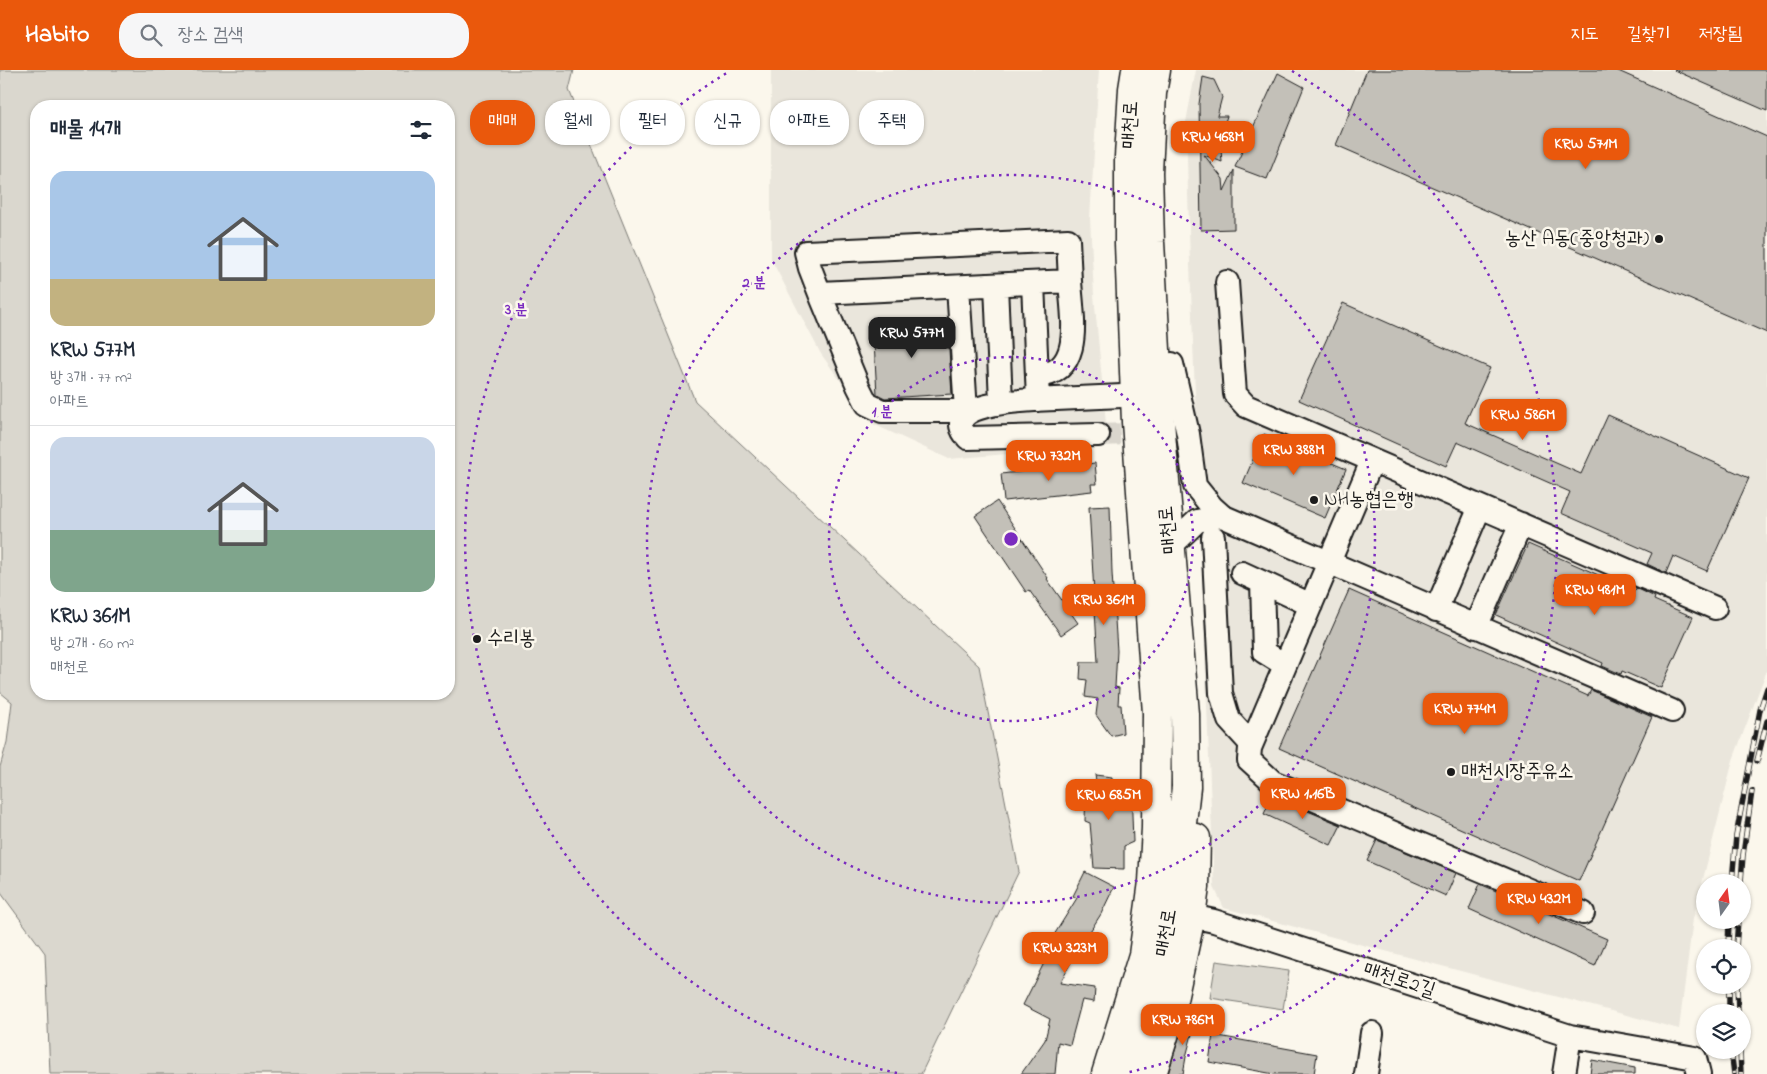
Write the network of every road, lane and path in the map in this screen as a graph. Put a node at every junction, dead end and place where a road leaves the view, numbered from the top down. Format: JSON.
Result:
{"nodes":[{"id":1,"x":1123,"y":70,"type":"edge"},
{"id":2,"x":1136,"y":70,"type":"edge"},
{"id":3,"x":1156,"y":70,"type":"edge"},
{"id":4,"x":1174,"y":70,"type":"edge"},
{"id":5,"x":1070,"y":281,"type":"junction"},
{"id":6,"x":1227,"y":282,"type":"dead end"},
{"id":7,"x":1033,"y":283,"type":"junction"},
{"id":8,"x":996,"y":285,"type":"junction"},
{"id":9,"x":958,"y":287,"type":"junction"},
{"id":10,"x":820,"y":293,"type":"junction"},
{"id":11,"x":1172,"y":364,"type":"junction"},
{"id":12,"x":1037,"y":376,"type":"junction"},
{"id":13,"x":1122,"y":396,"type":"junction"},
{"id":14,"x":1038,"y":400,"type":"junction"},
{"id":15,"x":1001,"y":402,"type":"junction"},
{"id":16,"x":969,"y":411,"type":"junction"},
{"id":17,"x":1148,"y":422,"type":"junction"},
{"id":18,"x":1098,"y":434,"type":"tunnel mouth"},
{"id":19,"x":1372,"y":461,"type":"junction"},
{"id":20,"x":1480,"y":507,"type":"junction"},
{"id":21,"x":1222,"y":516,"type":"junction"},
{"id":22,"x":1521,"y":524,"type":"junction"},
{"id":23,"x":1213,"y":538,"type":"dead end"},
{"id":24,"x":1171,"y":546,"type":"junction"},
{"id":25,"x":1329,"y":563,"type":"junction"},
{"id":26,"x":1242,"y":573,"type":"dead end"},
{"id":27,"x":1262,"y":582,"type":"junction"},
{"id":28,"x":1311,"y":605,"type":"junction"},
{"id":29,"x":1715,"y":608,"type":"dead end"},
{"id":30,"x":1436,"y":610,"type":"junction"},
{"id":31,"x":1476,"y":627,"type":"junction"},
{"id":32,"x":1285,"y":665,"type":"junction"},
{"id":33,"x":1672,"y":711,"type":"dead end"},
{"id":34,"x":1251,"y":744,"type":"junction"},
{"id":35,"x":1186,"y":787,"type":"junction"},
{"id":36,"x":1156,"y":828,"type":"junction"},
{"id":37,"x":1583,"y":913,"type":"dead end"},
{"id":38,"x":1191,"y":916,"type":"junction"},
{"id":39,"x":1372,"y":1033,"type":"dead end"},
{"id":40,"x":1570,"y":1036,"type":"junction"},
{"id":41,"x":1087,"y":1074,"type":"edge"},
{"id":42,"x":1106,"y":1074,"type":"edge"},
{"id":43,"x":1130,"y":1074,"type":"edge"},
{"id":44,"x":1152,"y":1074,"type":"edge"},
{"id":45,"x":1366,"y":1074,"type":"edge"},
{"id":46,"x":1564,"y":1074,"type":"edge"},
{"id":47,"x":1699,"y":1074,"type":"edge"}],
"edges":[{"from":1,"to":13,"type":"main road"},
{"from":2,"to":17,"type":"main road","name":"매천로"},
{"from":3,"to":17,"type":"main road","name":"매천로"},
{"from":4,"to":11,"type":"main road"},
{"from":5,"to":7,"type":"street"},
{"from":5,"to":10,"type":"street"},
{"from":5,"to":12,"type":"street"},
{"from":6,"to":19,"type":"street"},
{"from":7,"to":8,"type":"street"},
{"from":7,"to":12,"type":"street"},
{"from":8,"to":9,"type":"street"},
{"from":8,"to":15,"type":"street"},
{"from":9,"to":10,"type":"street"},
{"from":9,"to":16,"type":"street"},
{"from":10,"to":16,"type":"street"},
{"from":11,"to":17,"type":"main road"},
{"from":11,"to":21,"type":"street"},
{"from":12,"to":14,"type":"street"},
{"from":13,"to":14,"type":"street"},
{"from":13,"to":17,"type":"main road"},
{"from":14,"to":15,"type":"street"},
{"from":15,"to":16,"type":"street"},
{"from":16,"to":18,"type":"street"},
{"from":17,"to":24,"type":"main road","name":"매천로"},
{"from":17,"to":36,"type":"main road","name":"매천로"},
{"from":19,"to":20,"type":"street"},
{"from":19,"to":25,"type":"street"},
{"from":20,"to":22,"type":"street"},
{"from":20,"to":30,"type":"street"},
{"from":21,"to":24,"type":"street"},
{"from":21,"to":25,"type":"street"},
{"from":22,"to":29,"type":"street"},
{"from":22,"to":31,"type":"street"},
{"from":23,"to":34,"type":"street"},
{"from":24,"to":35,"type":"main road","name":"매천로"},
{"from":25,"to":28,"type":"street"},
{"from":25,"to":30,"type":"street"},
{"from":26,"to":27,"type":"street"},
{"from":27,"to":28,"type":"street"},
{"from":27,"to":32,"type":"street"},
{"from":28,"to":32,"type":"street"},
{"from":30,"to":31,"type":"street"},
{"from":31,"to":33,"type":"street"},
{"from":32,"to":34,"type":"street"},
{"from":34,"to":37,"type":"street"},
{"from":35,"to":38,"type":"main road"},
{"from":35,"to":43,"type":"main road","name":"매천로"},
{"from":36,"to":41,"type":"main road"},
{"from":36,"to":42,"type":"main road","name":"매천로"},
{"from":38,"to":40,"type":"street","name":"매천로2길"},
{"from":38,"to":44,"type":"main road"},
{"from":39,"to":45,"type":"street"},
{"from":40,"to":46,"type":"street"},
{"from":40,"to":47,"type":"street","name":"매천로2길"}]}
